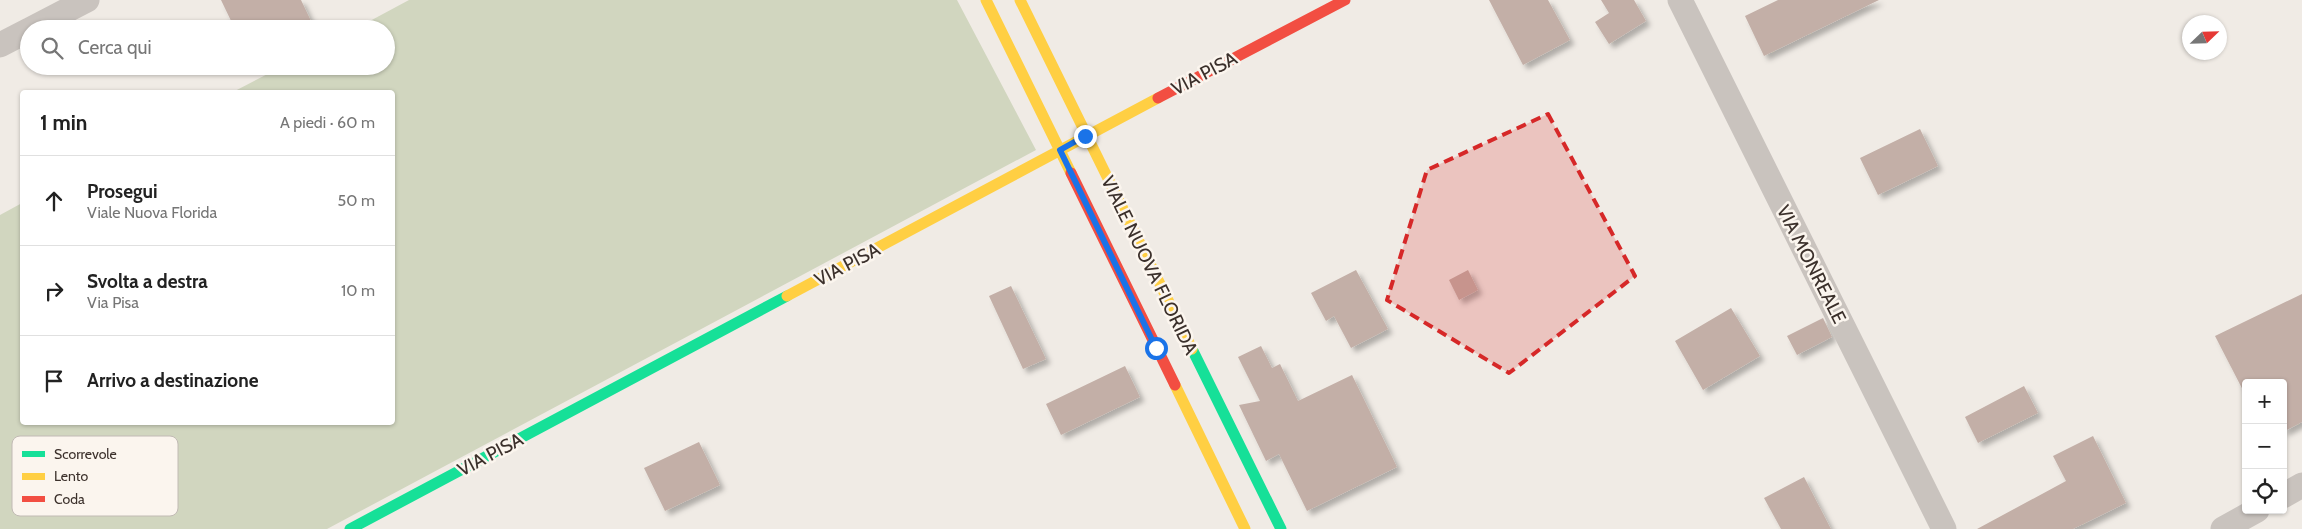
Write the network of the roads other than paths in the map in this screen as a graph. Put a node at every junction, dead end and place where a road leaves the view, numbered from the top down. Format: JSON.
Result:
{"nodes":[{"id":1,"x":87,"y":0,"type":"edge"},
{"id":2,"x":986,"y":0,"type":"edge"},
{"id":3,"x":1020,"y":0,"type":"edge"},
{"id":4,"x":1345,"y":0,"type":"edge"},
{"id":5,"x":1680,"y":0,"type":"edge"},
{"id":6,"x":48,"y":20,"type":"edge"},
{"id":7,"x":20,"y":34,"type":"edge"},
{"id":8,"x":0,"y":45,"type":"edge"},
{"id":9,"x":1085,"y":136,"type":"junction"},
{"id":10,"x":1060,"y":150,"type":"junction"},
{"id":11,"x":2302,"y":485,"type":"edge"},
{"id":12,"x":2287,"y":494,"type":"edge"},
{"id":13,"x":2250,"y":514,"type":"edge"},
{"id":14,"x":350,"y":529,"type":"edge"},
{"id":15,"x":1245,"y":529,"type":"edge"},
{"id":16,"x":1281,"y":529,"type":"edge"},
{"id":17,"x":1944,"y":529,"type":"edge"},
{"id":18,"x":2223,"y":529,"type":"edge"}],
"edges":[{"from":1,"to":6,"type":"street"},
{"from":2,"to":10,"type":"street","name":"VIALE NUOVA FLORIDA"},
{"from":3,"to":9,"type":"street","name":"VIALE NUOVA FLORIDA"},
{"from":4,"to":9,"type":"street","name":"VIA PISA"},
{"from":5,"to":17,"type":"street","name":"VIA MONREALE"},
{"from":7,"to":8,"type":"street"},
{"from":9,"to":10,"type":"street","name":"VIA PISA"},
{"from":9,"to":16,"type":"street","name":"VIALE NUOVA FLORIDA"},
{"from":10,"to":14,"type":"street","name":"VIA PISA"},
{"from":10,"to":15,"type":"street","name":"VIALE NUOVA FLORIDA"},
{"from":11,"to":12,"type":"street"},
{"from":13,"to":18,"type":"street"}]}
